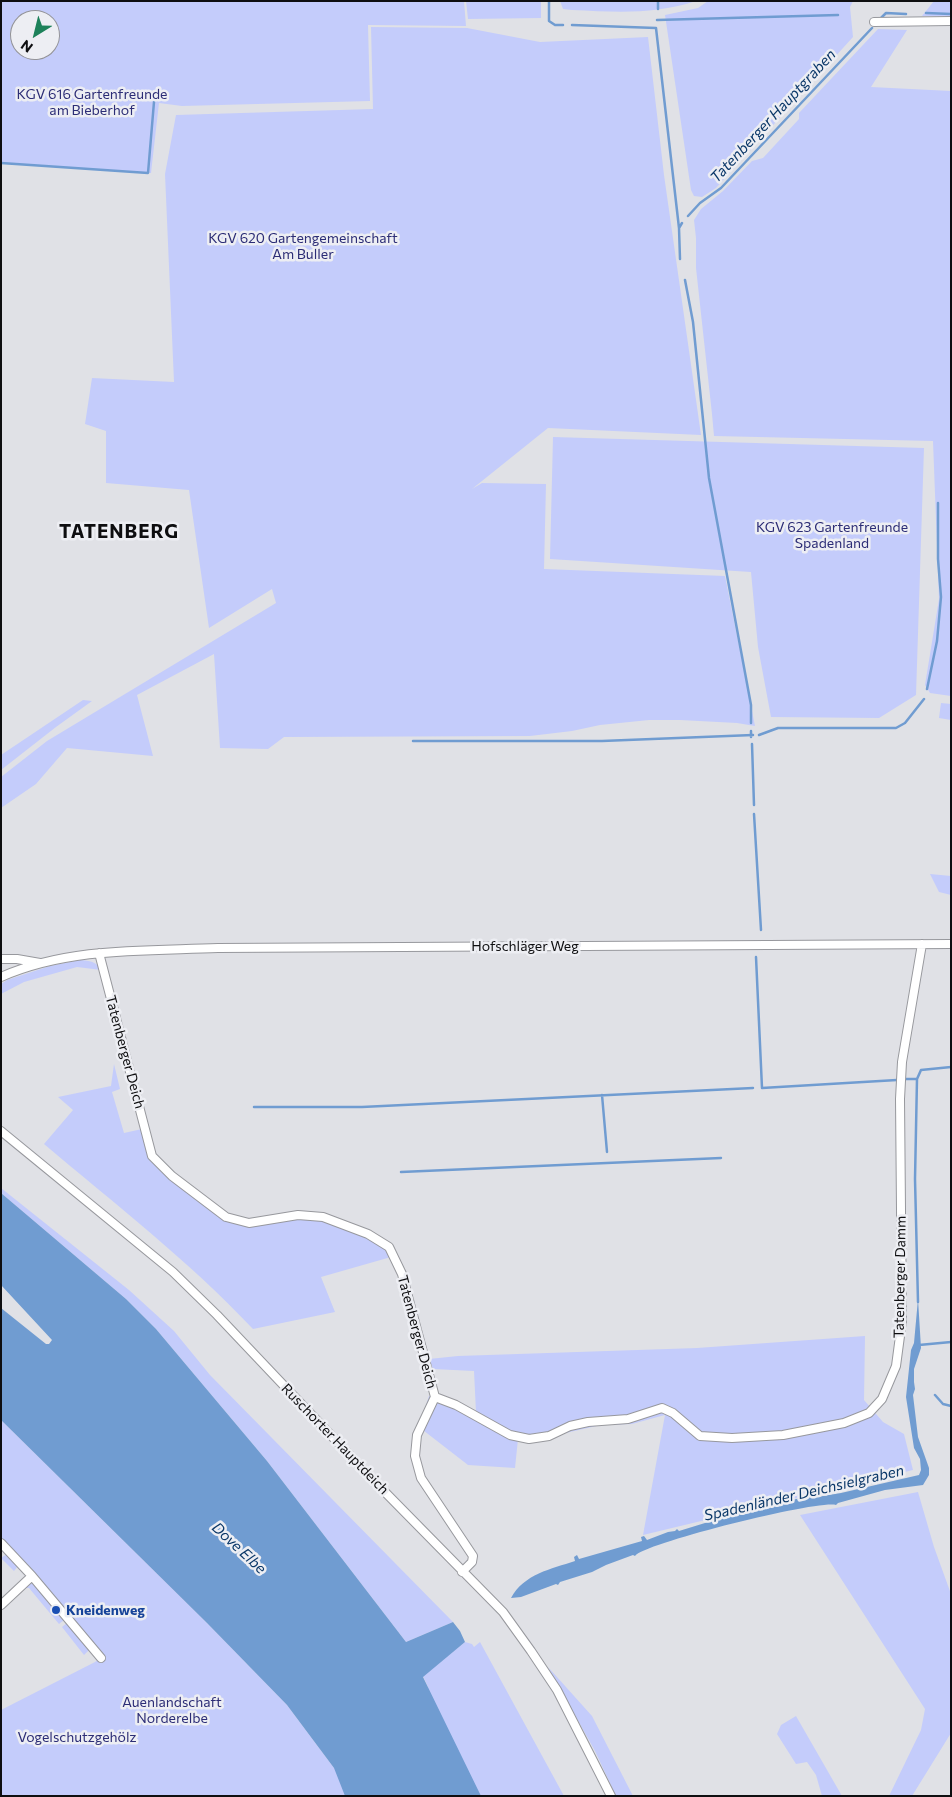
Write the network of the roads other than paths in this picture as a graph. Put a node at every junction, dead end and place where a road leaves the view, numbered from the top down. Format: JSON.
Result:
{"nodes":[{"id":1,"x":951,"y":21,"type":"edge"},
{"id":2,"x":874,"y":22,"type":"dead end"},
{"id":3,"x":922,"y":944,"type":"junction"},
{"id":4,"x":951,"y":944,"type":"edge"},
{"id":5,"x":99,"y":953,"type":"junction"},
{"id":6,"x":1,"y":959,"type":"edge"},
{"id":7,"x":42,"y":963,"type":"junction"},
{"id":8,"x":1,"y":977,"type":"edge"},
{"id":9,"x":1,"y":1131,"type":"edge"},
{"id":10,"x":434,"y":1397,"type":"junction"},
{"id":11,"x":1,"y":1543,"type":"edge"},
{"id":12,"x":462,"y":1572,"type":"junction"},
{"id":13,"x":32,"y":1576,"type":"junction"},
{"id":14,"x":1,"y":1606,"type":"edge"},
{"id":15,"x":101,"y":1658,"type":"dead end"},
{"id":16,"x":611,"y":1796,"type":"edge"}],
"edges":[{"from":1,"to":2,"type":"street"},
{"from":3,"to":4,"type":"street","name":"Hofschläger Weg"},
{"from":3,"to":5,"type":"street","name":"Hofschläger Weg"},
{"from":3,"to":10,"type":"street","name":"Tatenberger Damm"},
{"from":5,"to":7,"type":"street","name":"Hofschläger Weg"},
{"from":5,"to":10,"type":"street","name":"Tatenberger Deich"},
{"from":6,"to":7,"type":"street"},
{"from":7,"to":8,"type":"street","name":"Hofschläger Weg"},
{"from":9,"to":12,"type":"street","name":"Ruschorter Hauptdeich"},
{"from":10,"to":12,"type":"street","name":"Tatenberger Deich"},
{"from":11,"to":13,"type":"street"},
{"from":12,"to":16,"type":"street","name":"Ruschorter Hauptdeich"},
{"from":13,"to":14,"type":"street"},
{"from":13,"to":15,"type":"street"}]}
